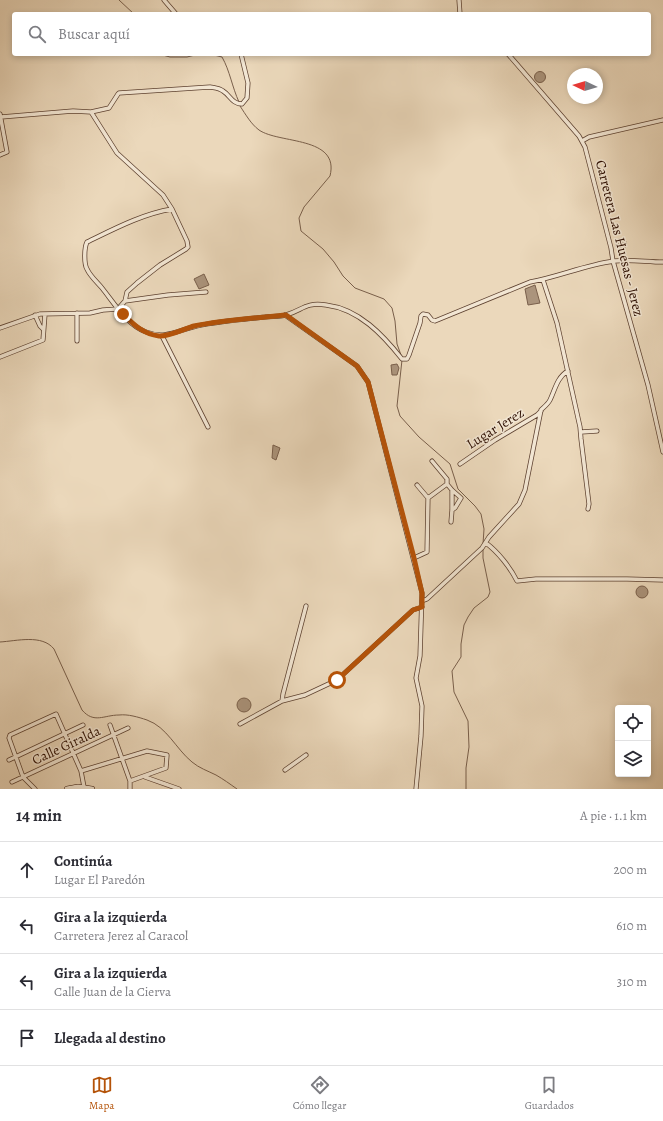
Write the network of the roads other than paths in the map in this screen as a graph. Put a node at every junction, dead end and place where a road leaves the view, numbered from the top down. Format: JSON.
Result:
{"nodes":[{"id":1,"x":164,"y":0,"type":"edge"},
{"id":2,"x":459,"y":0,"type":"edge"},
{"id":3,"x":174,"y":12,"type":"edge"},
{"id":4,"x":460,"y":12,"type":"edge"},
{"id":5,"x":241,"y":56,"type":"edge"},
{"id":6,"x":510,"y":56,"type":"edge"},
{"id":7,"x":91,"y":112,"type":"junction"},
{"id":8,"x":0,"y":116,"type":"edge"},
{"id":9,"x":663,"y":120,"type":"edge"},
{"id":10,"x":582,"y":141,"type":"junction"},
{"id":11,"x":0,"y":155,"type":"edge"},
{"id":12,"x":172,"y":209,"type":"junction"},
{"id":13,"x":613,"y":261,"type":"junction"},
{"id":14,"x":663,"y":262,"type":"edge"},
{"id":15,"x":543,"y":280,"type":"junction"},
{"id":16,"x":206,"y":292,"type":"dead end"},
{"id":17,"x":125,"y":300,"type":"junction"},
{"id":18,"x":118,"y":310,"type":"junction"},
{"id":19,"x":77,"y":313,"type":"junction"},
{"id":20,"x":45,"y":314,"type":"junction"},
{"id":21,"x":35,"y":315,"type":"junction"},
{"id":22,"x":286,"y":315,"type":"junction"},
{"id":23,"x":0,"y":328,"type":"edge"},
{"id":24,"x":43,"y":329,"type":"junction"},
{"id":25,"x":162,"y":336,"type":"junction"},
{"id":26,"x":77,"y":341,"type":"dead end"},
{"id":27,"x":0,"y":357,"type":"edge"},
{"id":28,"x":568,"y":371,"type":"junction"},
{"id":29,"x":541,"y":410,"type":"junction"},
{"id":30,"x":208,"y":427,"type":"dead end"},
{"id":31,"x":597,"y":431,"type":"dead end"},
{"id":32,"x":581,"y":432,"type":"junction"},
{"id":33,"x":663,"y":452,"type":"edge"},
{"id":34,"x":432,"y":461,"type":"dead end"},
{"id":35,"x":460,"y":464,"type":"dead end"},
{"id":36,"x":447,"y":484,"type":"junction"},
{"id":37,"x":417,"y":485,"type":"dead end"},
{"id":38,"x":452,"y":490,"type":"junction"},
{"id":39,"x":428,"y":498,"type":"junction"},
{"id":40,"x":588,"y":509,"type":"dead end"},
{"id":41,"x":452,"y":510,"type":"junction"},
{"id":42,"x":451,"y":522,"type":"dead end"},
{"id":43,"x":486,"y":543,"type":"junction"},
{"id":44,"x":414,"y":558,"type":"junction"},
{"id":45,"x":663,"y":580,"type":"edge"},
{"id":46,"x":422,"y":601,"type":"junction"},
{"id":47,"x":306,"y":606,"type":"dead end"},
{"id":48,"x":422,"y":607,"type":"junction"},
{"id":49,"x":282,"y":701,"type":"junction"},
{"id":50,"x":240,"y":724,"type":"dead end"},
{"id":51,"x":83,"y":725,"type":"dead end"},
{"id":52,"x":110,"y":725,"type":"dead end"},
{"id":53,"x":128,"y":728,"type":"dead end"},
{"id":54,"x":65,"y":734,"type":"junction"},
{"id":55,"x":113,"y":735,"type":"junction"},
{"id":56,"x":74,"y":754,"type":"junction"},
{"id":57,"x":306,"y":755,"type":"dead end"},
{"id":58,"x":16,"y":757,"type":"junction"},
{"id":59,"x":122,"y":759,"type":"junction"},
{"id":60,"x":9,"y":760,"type":"dead end"},
{"id":61,"x":285,"y":770,"type":"dead end"},
{"id":62,"x":81,"y":771,"type":"junction"},
{"id":63,"x":144,"y":776,"type":"junction"},
{"id":64,"x":23,"y":777,"type":"junction"},
{"id":65,"x":12,"y":782,"type":"dead end"},
{"id":66,"x":130,"y":782,"type":"junction"},
{"id":67,"x":84,"y":787,"type":"junction"},
{"id":68,"x":35,"y":789,"type":"edge"},
{"id":69,"x":68,"y":789,"type":"edge"},
{"id":70,"x":92,"y":789,"type":"edge"},
{"id":71,"x":130,"y":789,"type":"edge"},
{"id":72,"x":179,"y":789,"type":"edge"},
{"id":73,"x":416,"y":789,"type":"edge"}],
"edges":[{"from":1,"to":3,"type":"street"},
{"from":2,"to":4,"type":"street"},
{"from":5,"to":7,"type":"street"},
{"from":6,"to":10,"type":"street","name":"Carretera Las Huesas - Jerez"},
{"from":7,"to":8,"type":"street"},
{"from":7,"to":12,"type":"street"},
{"from":8,"to":11,"type":"street"},
{"from":9,"to":10,"type":"street"},
{"from":10,"to":13,"type":"street","name":"Carretera Las Huesas - Jerez"},
{"from":12,"to":17,"type":"street"},
{"from":12,"to":18,"type":"street"},
{"from":13,"to":14,"type":"street"},
{"from":13,"to":15,"type":"street"},
{"from":13,"to":33,"type":"street","name":"Carretera Las Huesas - Jerez"},
{"from":15,"to":22,"type":"street"},
{"from":15,"to":28,"type":"street"},
{"from":16,"to":17,"type":"street"},
{"from":17,"to":18,"type":"street"},
{"from":18,"to":19,"type":"street"},
{"from":18,"to":25,"type":"street"},
{"from":19,"to":20,"type":"street"},
{"from":19,"to":26,"type":"street"},
{"from":20,"to":21,"type":"street"},
{"from":20,"to":24,"type":"street"},
{"from":21,"to":23,"type":"street"},
{"from":21,"to":24,"type":"street"},
{"from":22,"to":25,"type":"street"},
{"from":22,"to":44,"type":"street"},
{"from":24,"to":27,"type":"street"},
{"from":25,"to":30,"type":"street"},
{"from":28,"to":29,"type":"street"},
{"from":28,"to":32,"type":"street"},
{"from":29,"to":35,"type":"street","name":"Lugar Jerez"},
{"from":29,"to":43,"type":"street"},
{"from":31,"to":32,"type":"street"},
{"from":32,"to":40,"type":"street"},
{"from":34,"to":36,"type":"street"},
{"from":36,"to":38,"type":"street"},
{"from":36,"to":39,"type":"street"},
{"from":37,"to":39,"type":"street"},
{"from":38,"to":41,"type":"street"},
{"from":38,"to":41,"type":"street"},
{"from":39,"to":44,"type":"street"},
{"from":41,"to":42,"type":"street"},
{"from":43,"to":45,"type":"street"},
{"from":43,"to":46,"type":"street"},
{"from":44,"to":46,"type":"street"},
{"from":46,"to":48,"type":"street"},
{"from":47,"to":49,"type":"street"},
{"from":48,"to":49,"type":"street"},
{"from":48,"to":73,"type":"street"},
{"from":49,"to":50,"type":"street"},
{"from":51,"to":54,"type":"street"},
{"from":52,"to":55,"type":"street"},
{"from":53,"to":55,"type":"street","name":"Calle Giralda"},
{"from":54,"to":56,"type":"street"},
{"from":54,"to":58,"type":"street"},
{"from":54,"to":58,"type":"street"},
{"from":55,"to":56,"type":"street","name":"Calle Giralda"},
{"from":55,"to":59,"type":"street"},
{"from":56,"to":62,"type":"street"},
{"from":56,"to":64,"type":"street","name":"Calle Giralda"},
{"from":57,"to":61,"type":"street"},
{"from":58,"to":60,"type":"street"},
{"from":58,"to":64,"type":"street"},
{"from":59,"to":62,"type":"street"},
{"from":59,"to":63,"type":"street"},
{"from":59,"to":66,"type":"street"},
{"from":62,"to":67,"type":"street"},
{"from":63,"to":66,"type":"street"},
{"from":63,"to":72,"type":"street"},
{"from":64,"to":65,"type":"street","name":"Calle Giralda"},
{"from":64,"to":68,"type":"street"},
{"from":66,"to":71,"type":"street"},
{"from":67,"to":69,"type":"main road"},
{"from":67,"to":70,"type":"main road"}]}
